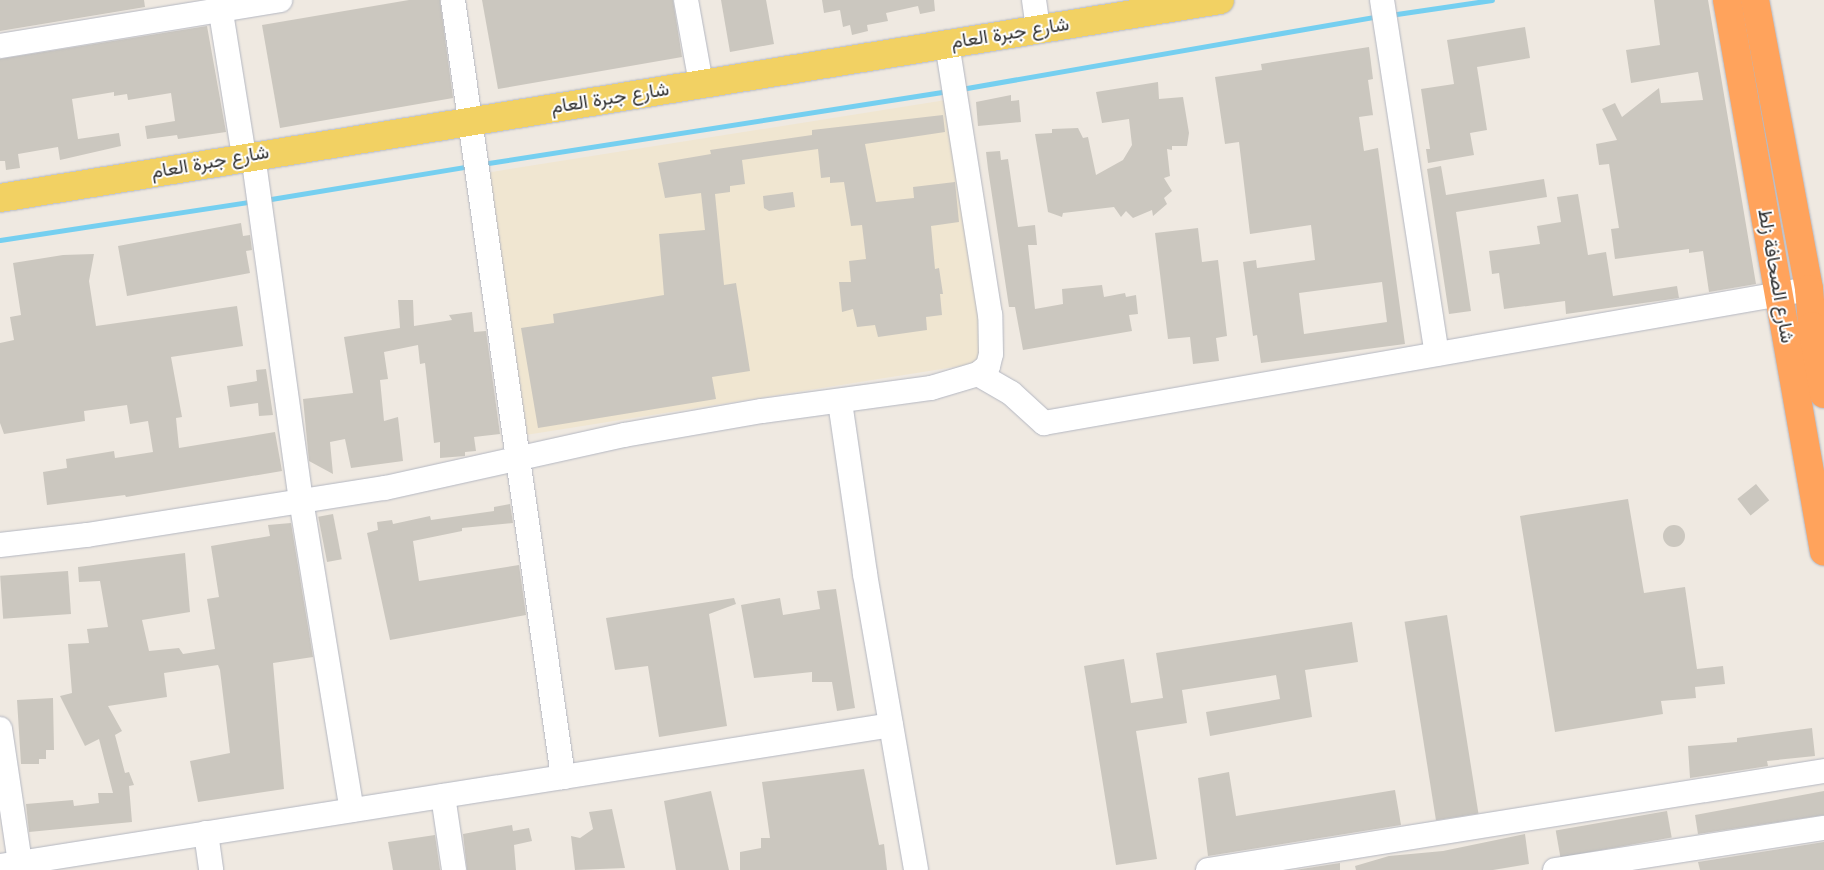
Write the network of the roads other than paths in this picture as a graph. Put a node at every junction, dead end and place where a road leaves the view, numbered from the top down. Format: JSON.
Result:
{"nodes":[{"id":1,"x":280,"y":0,"type":"edge"},
{"id":2,"x":453,"y":0,"type":"edge"},
{"id":3,"x":686,"y":0,"type":"edge"},
{"id":4,"x":1034,"y":0,"type":"edge"},
{"id":5,"x":1220,"y":0,"type":"edge"},
{"id":6,"x":1382,"y":0,"type":"edge"},
{"id":7,"x":1727,"y":0,"type":"edge"},
{"id":8,"x":1755,"y":0,"type":"edge"},
{"id":9,"x":220,"y":5,"type":"edge"},
{"id":10,"x":1038,"y":29,"type":"junction"},
{"id":11,"x":947,"y":43,"type":"junction"},
{"id":12,"x":0,"y":46,"type":"edge"},
{"id":13,"x":701,"y":83,"type":"junction"},
{"id":14,"x":469,"y":120,"type":"junction"},
{"id":15,"x":248,"y":156,"type":"junction"},
{"id":16,"x":0,"y":198,"type":"edge"},
{"id":17,"x":1809,"y":289,"type":"junction"},
{"id":18,"x":1779,"y":294,"type":"junction"},
{"id":19,"x":1437,"y":354,"type":"junction"},
{"id":20,"x":978,"y":374,"type":"junction"},
{"id":21,"x":1824,"y":394,"type":"edge"},
{"id":22,"x":840,"y":402,"type":"junction"},
{"id":23,"x":517,"y":457,"type":"junction"},
{"id":24,"x":301,"y":500,"type":"junction"},
{"id":25,"x":0,"y":545,"type":"edge"},
{"id":26,"x":1824,"y":552,"type":"edge"},
{"id":27,"x":891,"y":725,"type":"junction"},
{"id":28,"x":0,"y":730,"type":"edge"},
{"id":29,"x":1824,"y":771,"type":"edge"},
{"id":30,"x":563,"y":777,"type":"junction"},
{"id":31,"x":443,"y":796,"type":"junction"},
{"id":32,"x":352,"y":810,"type":"junction"},
{"id":33,"x":1824,"y":828,"type":"edge"},
{"id":34,"x":206,"y":833,"type":"junction"},
{"id":35,"x":1688,"y":860,"type":"edge"},
{"id":36,"x":14,"y":866,"type":"edge"},
{"id":37,"x":211,"y":870,"type":"edge"},
{"id":38,"x":454,"y":870,"type":"edge"},
{"id":39,"x":916,"y":870,"type":"edge"},
{"id":40,"x":1208,"y":870,"type":"edge"},
{"id":41,"x":1555,"y":870,"type":"edge"}],
"edges":[{"from":1,"to":9,"type":"street"},
{"from":2,"to":14,"type":"street"},
{"from":3,"to":13,"type":"street"},
{"from":4,"to":10,"type":"street"},
{"from":5,"to":10,"type":"main road","name":"شارع جبرة العام"},
{"from":6,"to":19,"type":"street"},
{"from":7,"to":18,"type":"highway","name":"شارع الصحافة زلط"},
{"from":8,"to":17,"type":"highway","name":"شارع الصحافة زلط"},
{"from":9,"to":12,"type":"street"},
{"from":9,"to":15,"type":"street"},
{"from":10,"to":11,"type":"main road","name":"شارع جبرة العام"},
{"from":11,"to":13,"type":"main road","name":"شارع جبرة العام"},
{"from":11,"to":20,"type":"street"},
{"from":13,"to":14,"type":"main road","name":"شارع جبرة العام"},
{"from":14,"to":15,"type":"main road","name":"شارع جبرة العام"},
{"from":14,"to":23,"type":"street"},
{"from":15,"to":16,"type":"main road","name":"شارع جبرة العام"},
{"from":15,"to":24,"type":"street"},
{"from":17,"to":18,"type":"street"},
{"from":17,"to":21,"type":"highway","name":"شارع الصحافة زلط"},
{"from":18,"to":19,"type":"street"},
{"from":18,"to":26,"type":"highway","name":"شارع الصحافة زلط"},
{"from":19,"to":20,"type":"street"},
{"from":20,"to":22,"type":"street"},
{"from":22,"to":23,"type":"street"},
{"from":22,"to":27,"type":"street"},
{"from":23,"to":24,"type":"street"},
{"from":23,"to":30,"type":"street"},
{"from":24,"to":25,"type":"street"},
{"from":24,"to":32,"type":"street"},
{"from":27,"to":30,"type":"street"},
{"from":27,"to":39,"type":"street"},
{"from":28,"to":36,"type":"street"},
{"from":29,"to":40,"type":"street"},
{"from":30,"to":31,"type":"street"},
{"from":31,"to":32,"type":"street"},
{"from":31,"to":38,"type":"street"},
{"from":32,"to":34,"type":"street"},
{"from":33,"to":35,"type":"street"},
{"from":34,"to":36,"type":"street"},
{"from":34,"to":37,"type":"street"},
{"from":35,"to":41,"type":"street"}]}
